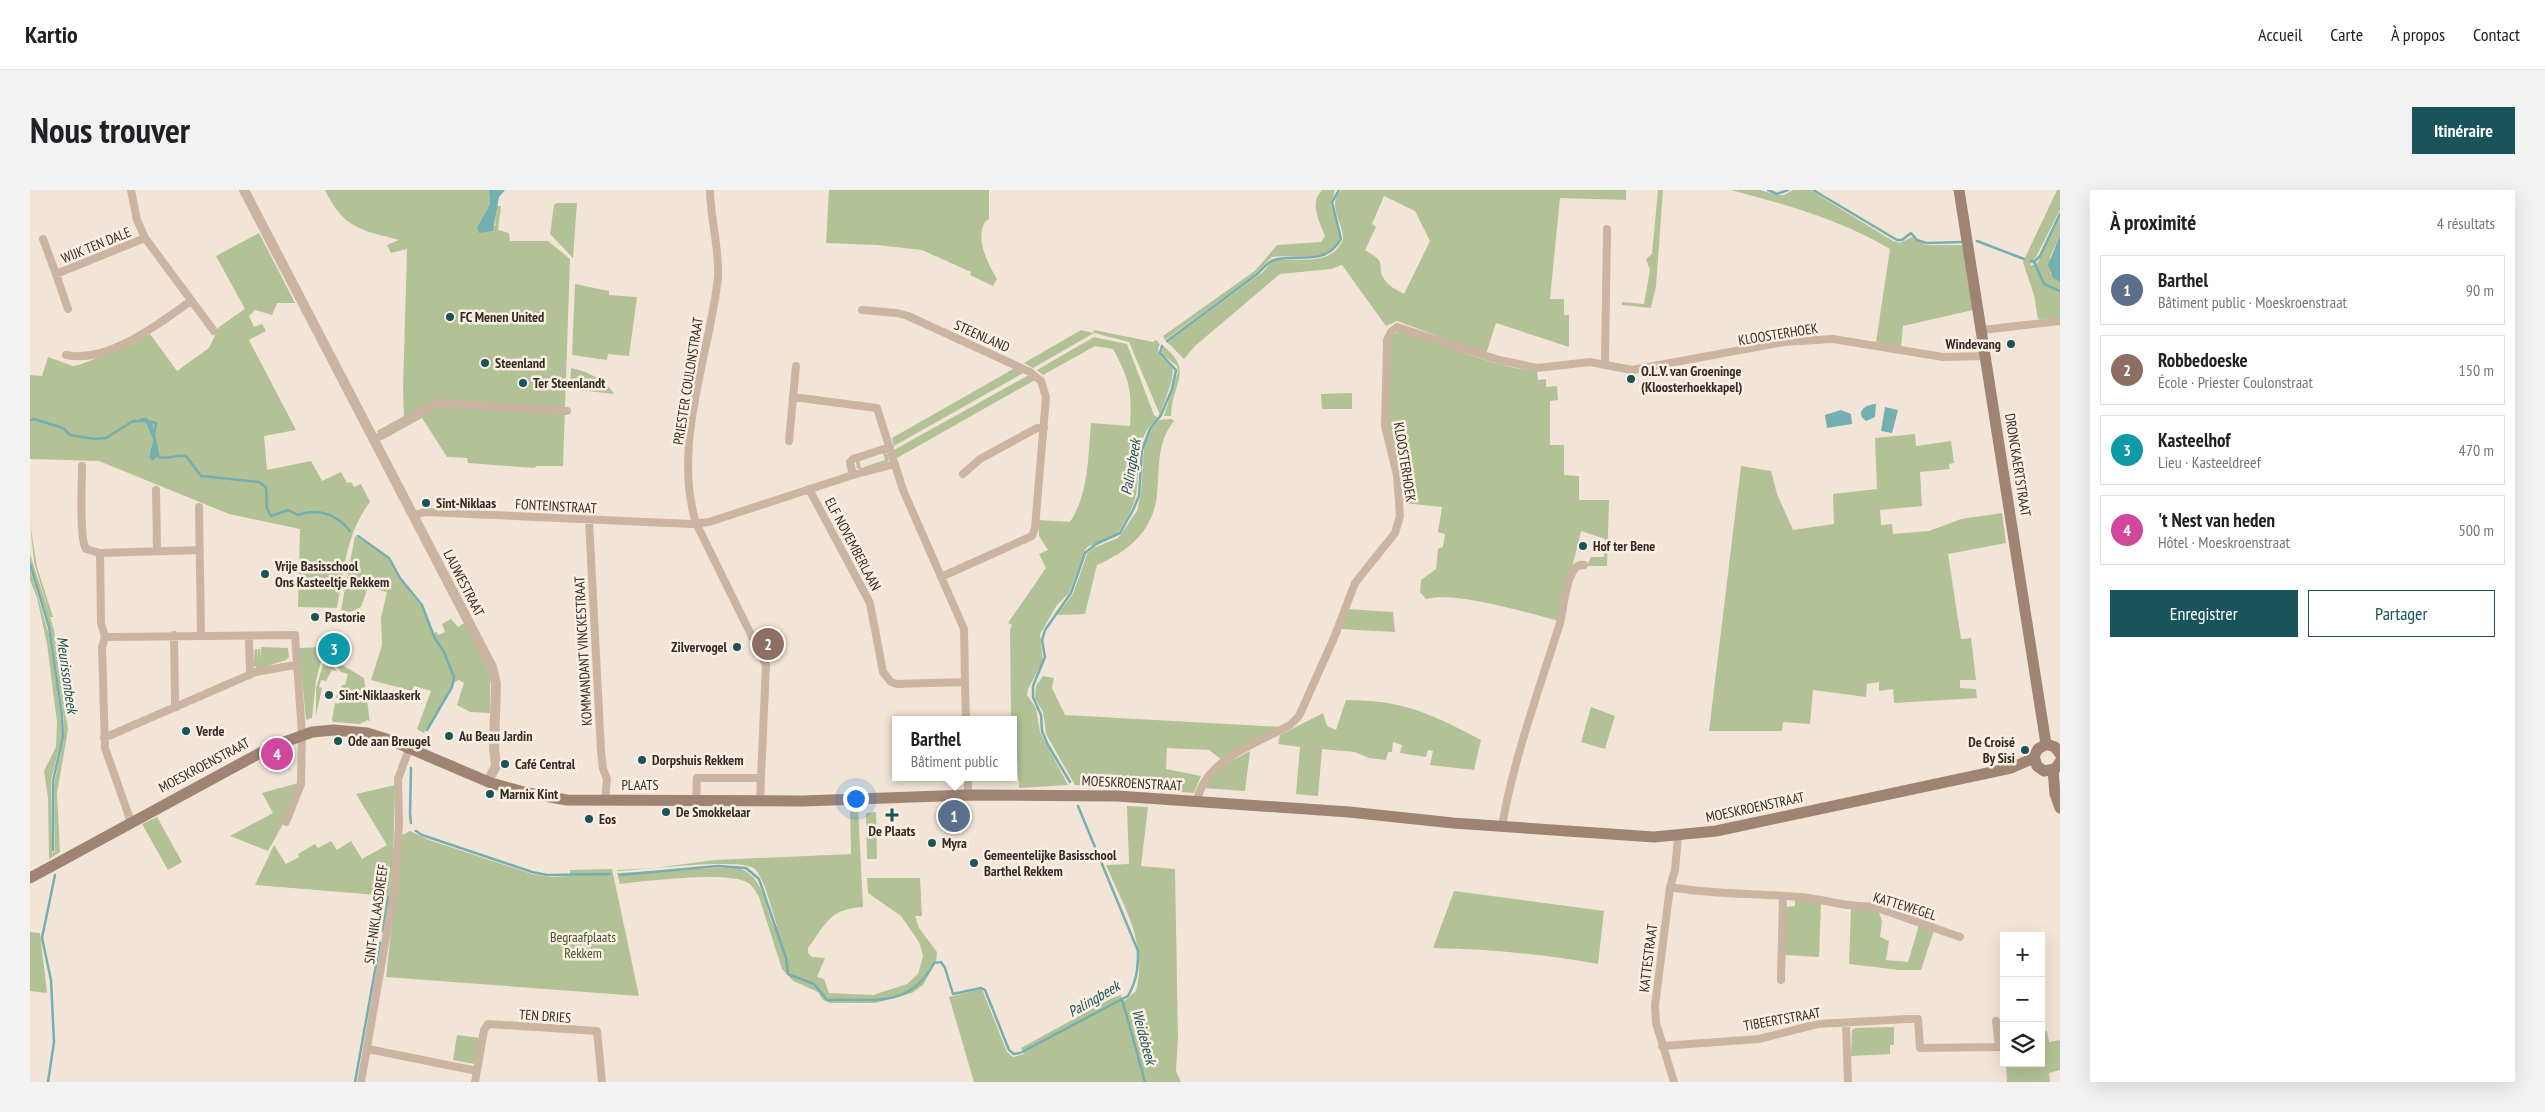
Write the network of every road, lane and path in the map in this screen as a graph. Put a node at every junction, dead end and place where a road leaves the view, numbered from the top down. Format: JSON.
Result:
{"nodes":[{"id":1,"x":131,"y":190,"type":"edge"},
{"id":2,"x":244,"y":190,"type":"edge"},
{"id":3,"x":710,"y":190,"type":"edge"},
{"id":4,"x":1959,"y":190,"type":"edge"},
{"id":5,"x":1607,"y":229,"type":"dead end"},
{"id":6,"x":42,"y":238,"type":"dead end"},
{"id":7,"x":146,"y":238,"type":"junction"},
{"id":8,"x":56,"y":274,"type":"junction"},
{"id":9,"x":190,"y":301,"type":"junction"},
{"id":10,"x":68,"y":309,"type":"dead end"},
{"id":11,"x":862,"y":310,"type":"dead end"},
{"id":12,"x":2060,"y":321,"type":"edge"},
{"id":13,"x":1982,"y":330,"type":"junction"},
{"id":14,"x":214,"y":331,"type":"dead end"},
{"id":15,"x":66,"y":355,"type":"dead end"},
{"id":16,"x":1986,"y":356,"type":"junction"},
{"id":17,"x":1605,"y":364,"type":"junction"},
{"id":18,"x":796,"y":366,"type":"dead end"},
{"id":19,"x":793,"y":398,"type":"junction"},
{"id":20,"x":567,"y":411,"type":"dead end"},
{"id":21,"x":1044,"y":428,"type":"junction"},
{"id":22,"x":375,"y":438,"type":"junction"},
{"id":23,"x":789,"y":441,"type":"dead end"},
{"id":24,"x":890,"y":447,"type":"junction"},
{"id":25,"x":895,"y":464,"type":"junction"},
{"id":26,"x":82,"y":466,"type":"dead end"},
{"id":27,"x":963,"y":474,"type":"dead end"},
{"id":28,"x":852,"y":475,"type":"junction"},
{"id":29,"x":809,"y":489,"type":"junction"},
{"id":30,"x":156,"y":490,"type":"dead end"},
{"id":31,"x":199,"y":507,"type":"dead end"},
{"id":32,"x":414,"y":515,"type":"junction"},
{"id":33,"x":589,"y":520,"type":"junction"},
{"id":34,"x":696,"y":524,"type":"junction"},
{"id":35,"x":200,"y":550,"type":"junction"},
{"id":36,"x":157,"y":551,"type":"junction"},
{"id":37,"x":100,"y":552,"type":"junction"},
{"id":38,"x":1584,"y":565,"type":"dead end"},
{"id":39,"x":941,"y":577,"type":"junction"},
{"id":40,"x":174,"y":635,"type":"junction"},
{"id":41,"x":201,"y":635,"type":"junction"},
{"id":42,"x":250,"y":636,"type":"junction"},
{"id":43,"x":105,"y":637,"type":"junction"},
{"id":44,"x":295,"y":665,"type":"junction"},
{"id":45,"x":250,"y":674,"type":"junction"},
{"id":46,"x":965,"y":682,"type":"junction"},
{"id":47,"x":177,"y":707,"type":"junction"},
{"id":48,"x":966,"y":716,"type":"edge"},
{"id":49,"x":301,"y":732,"type":"junction"},
{"id":50,"x":104,"y":738,"type":"junction"},
{"id":51,"x":2046,"y":744,"type":"junction"},
{"id":52,"x":410,"y":749,"type":"junction"},
{"id":53,"x":2051,"y":760,"type":"edge"},
{"id":54,"x":761,"y":778,"type":"junction"},
{"id":55,"x":606,"y":779,"type":"joint"},
{"id":56,"x":490,"y":781,"type":"junction"},
{"id":57,"x":968,"y":781,"type":"edge"},
{"id":58,"x":968,"y":795,"type":"junction"},
{"id":59,"x":696,"y":800,"type":"junction"},
{"id":60,"x":760,"y":800,"type":"junction"},
{"id":61,"x":605,"y":801,"type":"junction"},
{"id":62,"x":1197,"y":801,"type":"junction"},
{"id":63,"x":2060,"y":808,"type":"edge"},
{"id":64,"x":131,"y":822,"type":"junction"},
{"id":65,"x":286,"y":822,"type":"dead end"},
{"id":66,"x":1502,"y":826,"type":"junction"},
{"id":67,"x":1678,"y":836,"type":"junction"},
{"id":68,"x":30,"y":878,"type":"edge"},
{"id":69,"x":1670,"y":887,"type":"junction"},
{"id":70,"x":1783,"y":896,"type":"junction"},
{"id":71,"x":1960,"y":937,"type":"dead end"},
{"id":72,"x":1781,"y":980,"type":"dead end"},
{"id":73,"x":1996,"y":1021,"type":"dead end"},
{"id":74,"x":1846,"y":1023,"type":"junction"},
{"id":75,"x":1662,"y":1046,"type":"junction"},
{"id":76,"x":368,"y":1049,"type":"junction"},
{"id":77,"x":477,"y":1071,"type":"junction"},
{"id":78,"x":361,"y":1082,"type":"edge"},
{"id":79,"x":475,"y":1082,"type":"edge"},
{"id":80,"x":602,"y":1082,"type":"edge"},
{"id":81,"x":1674,"y":1082,"type":"edge"},
{"id":82,"x":1848,"y":1082,"type":"edge"}],
"edges":[{"from":1,"to":7,"type":"street","name":"WIJK TEN DALE"},
{"from":2,"to":22,"type":"street","name":"LAUWESTRAAT"},
{"from":3,"to":34,"type":"street","name":"PRIESTER COULONSTRAAT"},
{"from":4,"to":13,"type":"main road","name":"DRONCKAERTSTRAAT"},
{"from":5,"to":17,"type":"street"},
{"from":6,"to":8,"type":"street","name":"WIJK TEN DALE"},
{"from":7,"to":8,"type":"street","name":"WIJK TEN DALE"},
{"from":7,"to":9,"type":"street","name":"WIJK TEN DALE"},
{"from":8,"to":10,"type":"street","name":"WIJK TEN DALE"},
{"from":9,"to":14,"type":"street","name":"WIJK TEN DALE"},
{"from":9,"to":15,"type":"street"},
{"from":11,"to":21,"type":"street","name":"STEENLAND"},
{"from":12,"to":13,"type":"street"},
{"from":13,"to":16,"type":"main road","name":"DRONCKAERTSTRAAT"},
{"from":16,"to":17,"type":"street","name":"KLOOSTERHOEK"},
{"from":16,"to":51,"type":"main road","name":"DRONCKAERTSTRAAT"},
{"from":17,"to":62,"type":"street","name":"KLOOSTERHOEK"},
{"from":18,"to":19,"type":"street"},
{"from":19,"to":23,"type":"street"},
{"from":19,"to":24,"type":"street"},
{"from":20,"to":22,"type":"street"},
{"from":21,"to":27,"type":"street"},
{"from":21,"to":39,"type":"street","name":"STEENLAND"},
{"from":22,"to":32,"type":"street","name":"LAUWESTRAAT"},
{"from":24,"to":25,"type":"street"},
{"from":24,"to":28,"type":"street"},
{"from":25,"to":28,"type":"street"},
{"from":25,"to":39,"type":"street"},
{"from":26,"to":37,"type":"street"},
{"from":28,"to":29,"type":"street","name":"ELF NOVEMBERLAAN"},
{"from":29,"to":34,"type":"street","name":"ELF NOVEMBERLAAN"},
{"from":29,"to":46,"type":"street","name":"ELF NOVEMBERLAAN"},
{"from":30,"to":36,"type":"street"},
{"from":31,"to":35,"type":"street"},
{"from":32,"to":33,"type":"street","name":"FONTEINSTRAAT"},
{"from":32,"to":56,"type":"street","name":"LAUWESTRAAT"},
{"from":33,"to":34,"type":"street","name":"FONTEINSTRAAT"},
{"from":33,"to":55,"type":"street","name":"KOMMANDANT VINCKESTRAAT"},
{"from":34,"to":54,"type":"street","name":"PRIESTER COULONSTRAAT"},
{"from":35,"to":36,"type":"street"},
{"from":35,"to":41,"type":"street"},
{"from":36,"to":37,"type":"street"},
{"from":37,"to":43,"type":"street"},
{"from":38,"to":66,"type":"street"},
{"from":39,"to":46,"type":"street"},
{"from":40,"to":41,"type":"street"},
{"from":40,"to":43,"type":"street"},
{"from":40,"to":47,"type":"street"},
{"from":41,"to":42,"type":"street"},
{"from":42,"to":44,"type":"street"},
{"from":42,"to":45,"type":"street"},
{"from":43,"to":50,"type":"street"},
{"from":44,"to":45,"type":"street"},
{"from":44,"to":49,"type":"street"},
{"from":45,"to":47,"type":"street"},
{"from":46,"to":48,"type":"street"},
{"from":47,"to":50,"type":"street"},
{"from":49,"to":52,"type":"main road","name":"MOESKROENSTRAAT"},
{"from":49,"to":64,"type":"main road","name":"MOESKROENSTRAAT"},
{"from":49,"to":65,"type":"street"},
{"from":50,"to":64,"type":"street"},
{"from":51,"to":53,"type":"main road"},
{"from":51,"to":53,"type":"main road"},
{"from":52,"to":56,"type":"main road","name":"MOESKROENSTRAAT"},
{"from":52,"to":76,"type":"street","name":"SINT-NIKLAASDREEF"},
{"from":53,"to":63,"type":"main road"},
{"from":53,"to":67,"type":"main road","name":"MOESKROENSTRAAT"},
{"from":54,"to":59,"type":"street"},
{"from":54,"to":60,"type":"street","name":"PRIESTER COULONSTRAAT"},
{"from":55,"to":61,"type":"street","name":"PLAATS"},
{"from":56,"to":61,"type":"main road","name":"MOESKROENSTRAAT"},
{"from":57,"to":58,"type":"street"},
{"from":58,"to":60,"type":"main road","name":"MOESKROENSTRAAT"},
{"from":58,"to":62,"type":"main road","name":"MOESKROENSTRAAT"},
{"from":59,"to":60,"type":"main road","name":"PLAATS"},
{"from":59,"to":61,"type":"main road","name":"PLAATS"},
{"from":62,"to":66,"type":"main road","name":"MOESKROENSTRAAT"},
{"from":64,"to":68,"type":"main road","name":"MOESKROENSTRAAT"},
{"from":66,"to":67,"type":"main road","name":"MOESKROENSTRAAT"},
{"from":67,"to":69,"type":"street","name":"KATTESTRAAT"},
{"from":69,"to":70,"type":"street","name":"KATTEWEGEL"},
{"from":69,"to":75,"type":"street","name":"KATTESTRAAT"},
{"from":70,"to":71,"type":"street","name":"KATTEWEGEL"},
{"from":70,"to":72,"type":"street"},
{"from":73,"to":74,"type":"street","name":"TIBEERTSTRAAT"},
{"from":74,"to":75,"type":"street","name":"TIBEERTSTRAAT"},
{"from":74,"to":82,"type":"street"},
{"from":75,"to":81,"type":"street","name":"KATTESTRAAT"},
{"from":76,"to":77,"type":"street"},
{"from":76,"to":78,"type":"street","name":"SINT-NIKLAASDREEF"},
{"from":77,"to":79,"type":"street","name":"TEN DRIES"},
{"from":77,"to":80,"type":"street","name":"TEN DRIES"}]}
